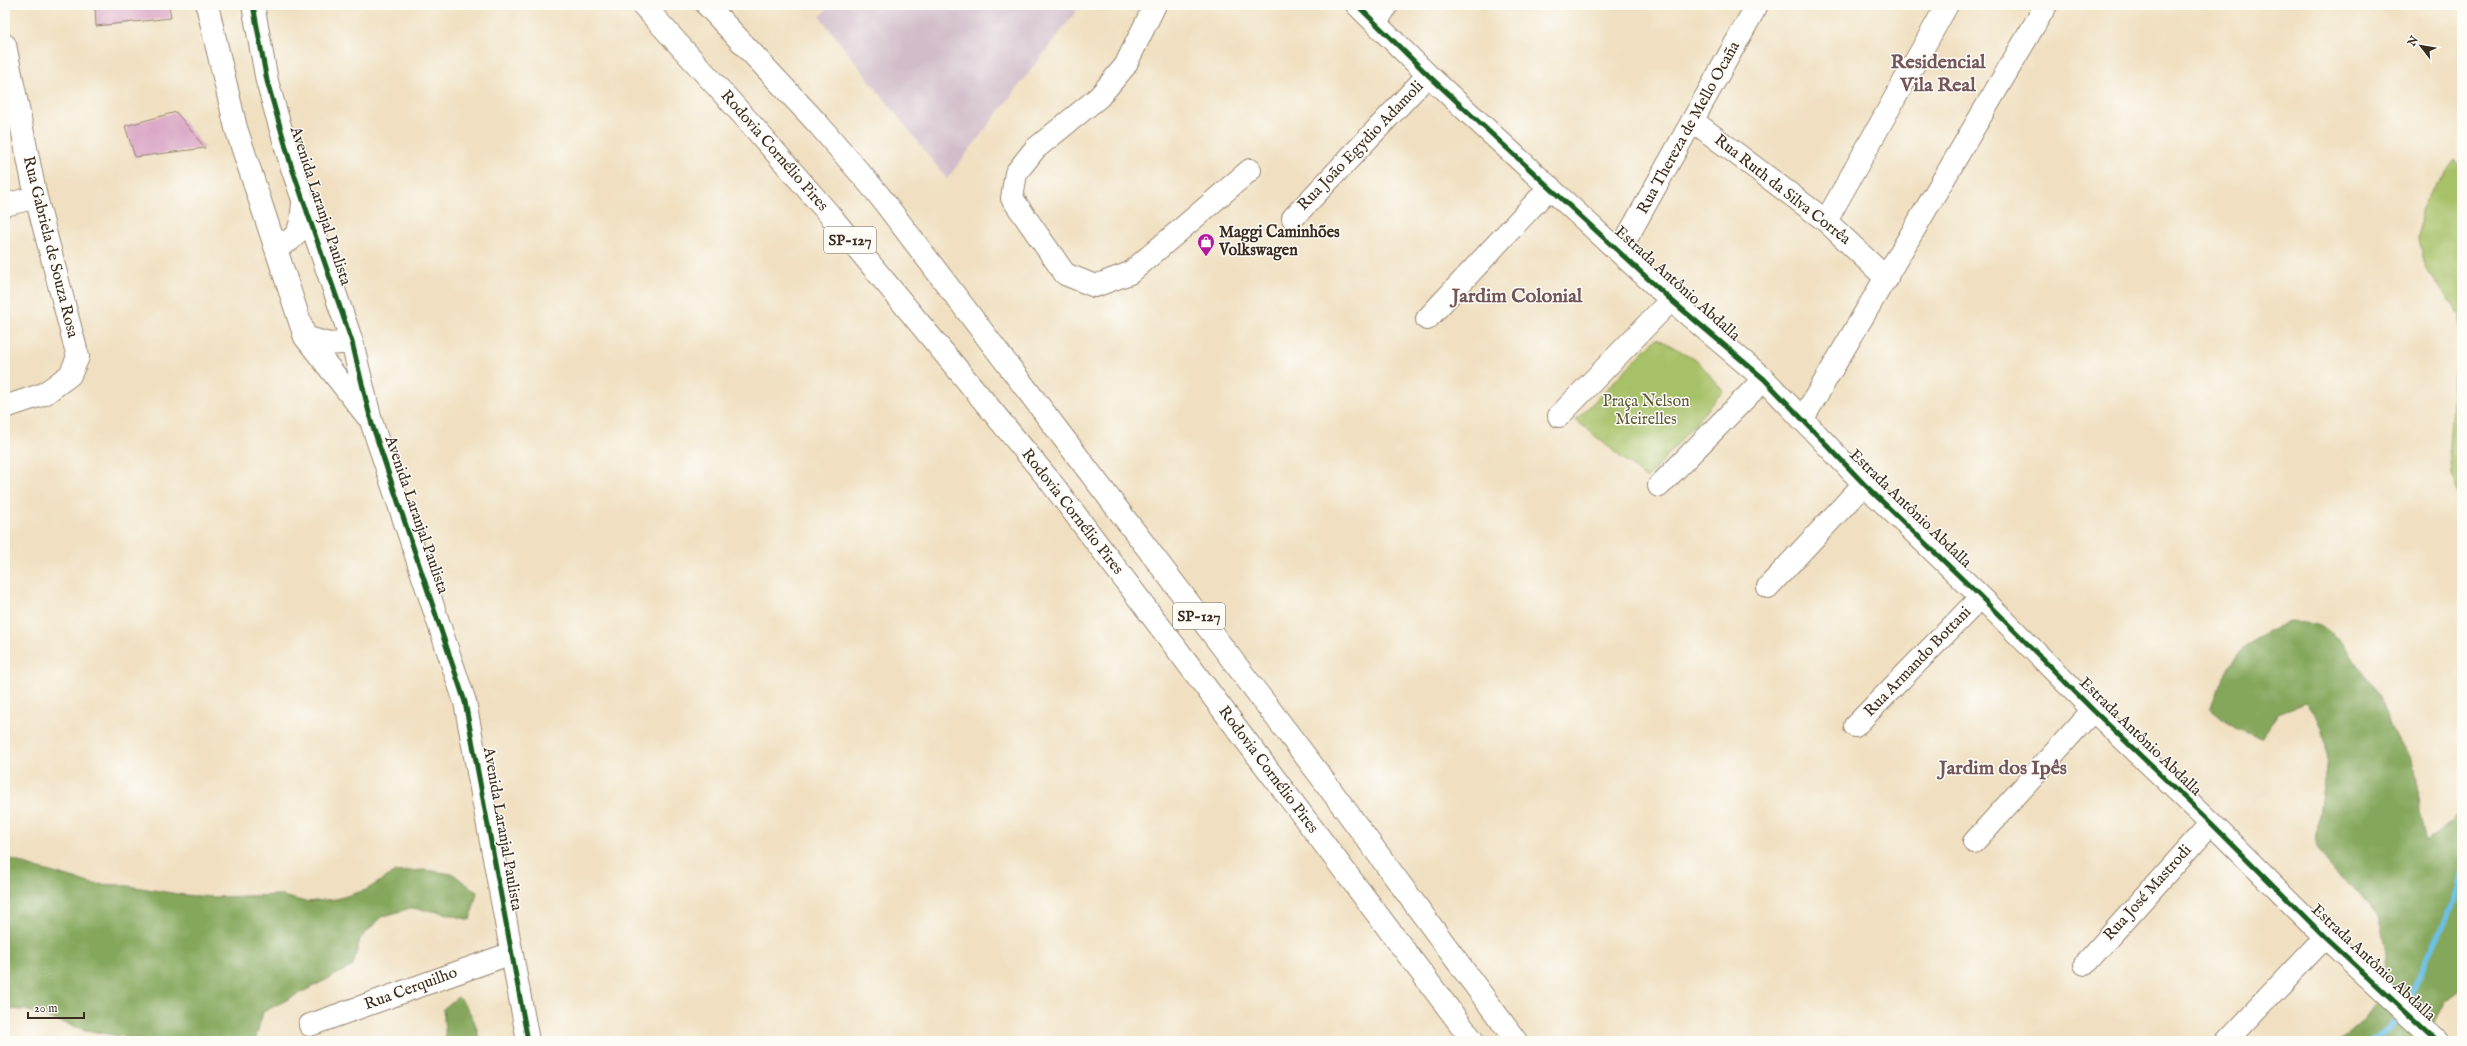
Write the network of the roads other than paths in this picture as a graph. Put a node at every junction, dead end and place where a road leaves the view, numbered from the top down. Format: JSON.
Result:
{"nodes":[{"id":1,"x":207,"y":5,"type":"edge"},
{"id":2,"x":252,"y":5,"type":"edge"},
{"id":3,"x":644,"y":5,"type":"edge"},
{"id":4,"x":707,"y":5,"type":"edge"},
{"id":5,"x":1155,"y":5,"type":"edge"},
{"id":6,"x":1357,"y":5,"type":"edge"},
{"id":7,"x":1757,"y":5,"type":"edge"},
{"id":8,"x":1947,"y":5,"type":"edge"},
{"id":9,"x":2046,"y":5,"type":"edge"},
{"id":10,"x":1381,"y":14,"type":"edge"},
{"id":11,"x":5,"y":45,"type":"edge"},
{"id":12,"x":1428,"y":75,"type":"junction"},
{"id":13,"x":1693,"y":121,"type":"junction"},
{"id":14,"x":1250,"y":170,"type":"dead end"},
{"id":15,"x":1550,"y":187,"type":"junction"},
{"id":16,"x":36,"y":196,"type":"junction"},
{"id":17,"x":304,"y":202,"type":"junction"},
{"id":18,"x":5,"y":205,"type":"edge"},
{"id":19,"x":1293,"y":218,"type":"dead end"},
{"id":20,"x":1826,"y":221,"type":"junction"},
{"id":21,"x":273,"y":239,"type":"junction"},
{"id":22,"x":1620,"y":250,"type":"junction"},
{"id":23,"x":1887,"y":278,"type":"junction"},
{"id":24,"x":1671,"y":300,"type":"junction"},
{"id":25,"x":1426,"y":319,"type":"dead end"},
{"id":26,"x":305,"y":337,"type":"junction"},
{"id":27,"x":352,"y":342,"type":"junction"},
{"id":28,"x":1764,"y":380,"type":"junction"},
{"id":29,"x":5,"y":406,"type":"edge"},
{"id":30,"x":1559,"y":416,"type":"dead end"},
{"id":31,"x":1802,"y":420,"type":"junction"},
{"id":32,"x":371,"y":421,"type":"junction"},
{"id":33,"x":1864,"y":484,"type":"junction"},
{"id":34,"x":1659,"y":486,"type":"dead end"},
{"id":35,"x":1768,"y":587,"type":"dead end"},
{"id":36,"x":1981,"y":597,"type":"junction"},
{"id":37,"x":2093,"y":710,"type":"junction"},
{"id":38,"x":1855,"y":726,"type":"dead end"},
{"id":39,"x":2211,"y":823,"type":"junction"},
{"id":40,"x":1974,"y":842,"type":"dead end"},
{"id":41,"x":2325,"y":937,"type":"junction"},
{"id":42,"x":512,"y":953,"type":"junction"},
{"id":43,"x":2085,"y":964,"type":"dead end"},
{"id":44,"x":310,"y":1025,"type":"dead end"},
{"id":45,"x":528,"y":1041,"type":"edge"},
{"id":46,"x":1472,"y":1041,"type":"edge"},
{"id":47,"x":1516,"y":1041,"type":"edge"},
{"id":48,"x":2227,"y":1041,"type":"edge"},
{"id":49,"x":2437,"y":1041,"type":"edge"}],
"edges":[{"from":1,"to":21,"type":"street","name":"Avenida Laranjal Paulista"},
{"from":2,"to":17,"type":"street","name":"Avenida Laranjal Paulista"},
{"from":3,"to":46,"type":"street","name":"Rodovia Cornélio Pires","number":"SP-127"},
{"from":4,"to":47,"type":"street","number":"SP-127"},
{"from":5,"to":14,"type":"street"},
{"from":6,"to":10,"type":"street","name":"Estrada Antônio Abdalla"},
{"from":7,"to":13,"type":"street","name":"Rua Thereza de Mello Ocaña"},
{"from":8,"to":20,"type":"street"},
{"from":9,"to":23,"type":"street"},
{"from":10,"to":12,"type":"street","name":"Estrada Antônio Abdalla"},
{"from":11,"to":16,"type":"street","name":"Rua Gabriela de Souza Rosa"},
{"from":12,"to":15,"type":"street","name":"Estrada Antônio Abdalla"},
{"from":12,"to":19,"type":"street","name":"Rua João Egydio Adamoli"},
{"from":13,"to":20,"type":"street","name":"Rua Ruth da Silva Corrêa"},
{"from":13,"to":22,"type":"street","name":"Rua Thereza de Mello Ocaña"},
{"from":15,"to":22,"type":"street","name":"Estrada Antônio Abdalla"},
{"from":15,"to":25,"type":"street"},
{"from":16,"to":18,"type":"street"},
{"from":16,"to":29,"type":"street","name":"Rua Gabriela de Souza Rosa"},
{"from":17,"to":21,"type":"street"},
{"from":17,"to":27,"type":"street","name":"Avenida Laranjal Paulista"},
{"from":20,"to":23,"type":"street","name":"Rua Ruth da Silva Corrêa"},
{"from":21,"to":26,"type":"street","name":"Avenida Laranjal Paulista"},
{"from":22,"to":24,"type":"street","name":"Estrada Antônio Abdalla"},
{"from":23,"to":31,"type":"street"},
{"from":24,"to":28,"type":"street","name":"Estrada Antônio Abdalla"},
{"from":24,"to":30,"type":"street"},
{"from":26,"to":27,"type":"street"},
{"from":26,"to":32,"type":"street","name":"Avenida Laranjal Paulista"},
{"from":27,"to":32,"type":"street","name":"Avenida Laranjal Paulista"},
{"from":28,"to":31,"type":"street","name":"Estrada Antônio Abdalla"},
{"from":28,"to":34,"type":"street"},
{"from":31,"to":33,"type":"street","name":"Estrada Antônio Abdalla"},
{"from":32,"to":42,"type":"street","name":"Avenida Laranjal Paulista"},
{"from":33,"to":35,"type":"street"},
{"from":33,"to":36,"type":"street","name":"Estrada Antônio Abdalla"},
{"from":36,"to":37,"type":"street","name":"Estrada Antônio Abdalla"},
{"from":36,"to":38,"type":"street","name":"Rua Armando Bottani"},
{"from":37,"to":39,"type":"street","name":"Estrada Antônio Abdalla"},
{"from":37,"to":40,"type":"street"},
{"from":39,"to":41,"type":"street","name":"Estrada Antônio Abdalla"},
{"from":39,"to":43,"type":"street","name":"Rua José Mastrodi"},
{"from":41,"to":48,"type":"street"},
{"from":41,"to":49,"type":"street","name":"Estrada Antônio Abdalla"},
{"from":42,"to":44,"type":"street","name":"Rua Cerquilho"},
{"from":42,"to":45,"type":"street","name":"Avenida Laranjal Paulista"}]}
